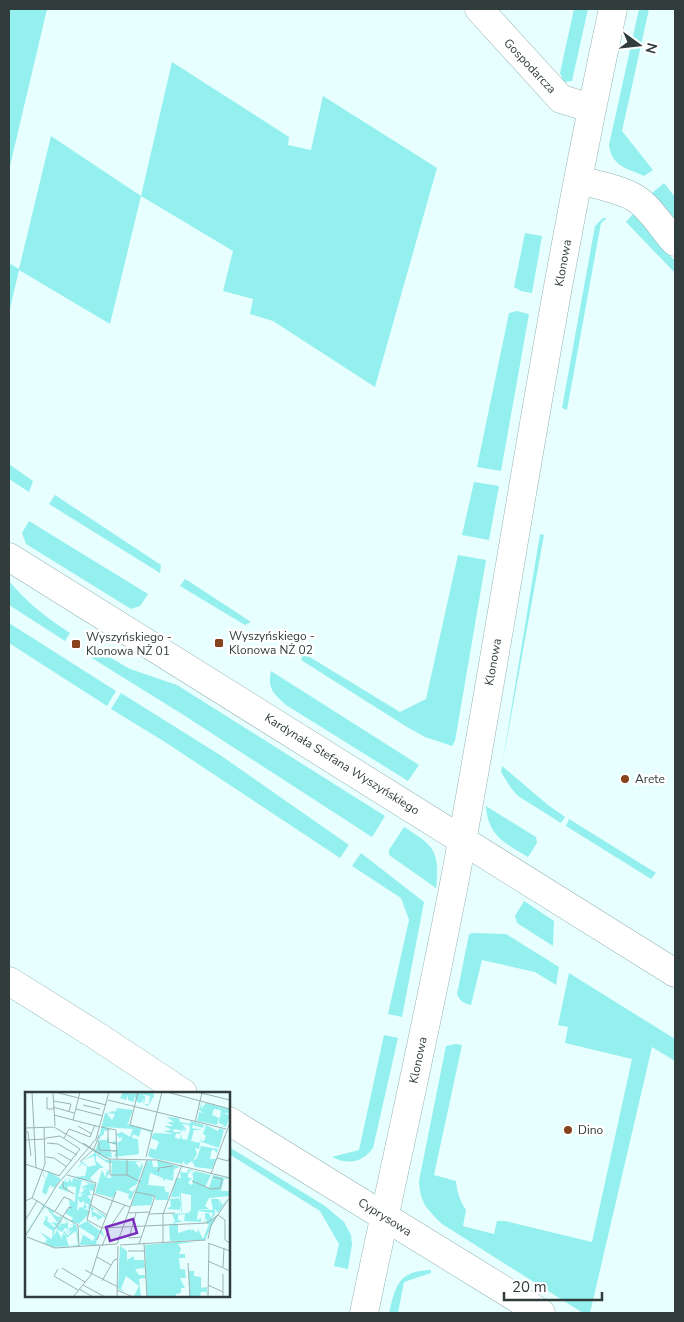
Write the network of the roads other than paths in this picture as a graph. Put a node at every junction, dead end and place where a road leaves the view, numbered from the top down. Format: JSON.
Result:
{"nodes":[{"id":1,"x":479,"y":9,"type":"edge"},
{"id":2,"x":613,"y":9,"type":"edge"},
{"id":3,"x":591,"y":108,"type":"junction"},
{"id":4,"x":578,"y":180,"type":"junction"},
{"id":5,"x":675,"y":242,"type":"edge"},
{"id":6,"x":9,"y":556,"type":"edge"},
{"id":7,"x":462,"y":839,"type":"junction"},
{"id":8,"x":675,"y":973,"type":"edge"},
{"id":9,"x":9,"y":981,"type":"edge"},
{"id":10,"x":181,"y":1092,"type":"edge"},
{"id":11,"x":230,"y":1122,"type":"edge"},
{"id":12,"x":385,"y":1217,"type":"junction"},
{"id":13,"x":364,"y":1313,"type":"edge"},
{"id":14,"x":541,"y":1313,"type":"edge"}],
"edges":[{"from":1,"to":3,"type":"street","name":"Gospodarcza"},
{"from":2,"to":3,"type":"street","name":"Klonowa"},
{"from":3,"to":4,"type":"street","name":"Klonowa"},
{"from":4,"to":5,"type":"street"},
{"from":4,"to":7,"type":"street","name":"Klonowa"},
{"from":6,"to":7,"type":"street","name":"Kardynała Stefana Wyszyńskiego"},
{"from":7,"to":8,"type":"street","name":"Kardynała Stefana Wyszyńskiego"},
{"from":7,"to":12,"type":"street","name":"Klonowa"},
{"from":9,"to":10,"type":"street"},
{"from":11,"to":12,"type":"street","name":"Cyprysowa"},
{"from":12,"to":13,"type":"street","name":"Klonowa"},
{"from":12,"to":14,"type":"street","name":"Cyprysowa"}]}
